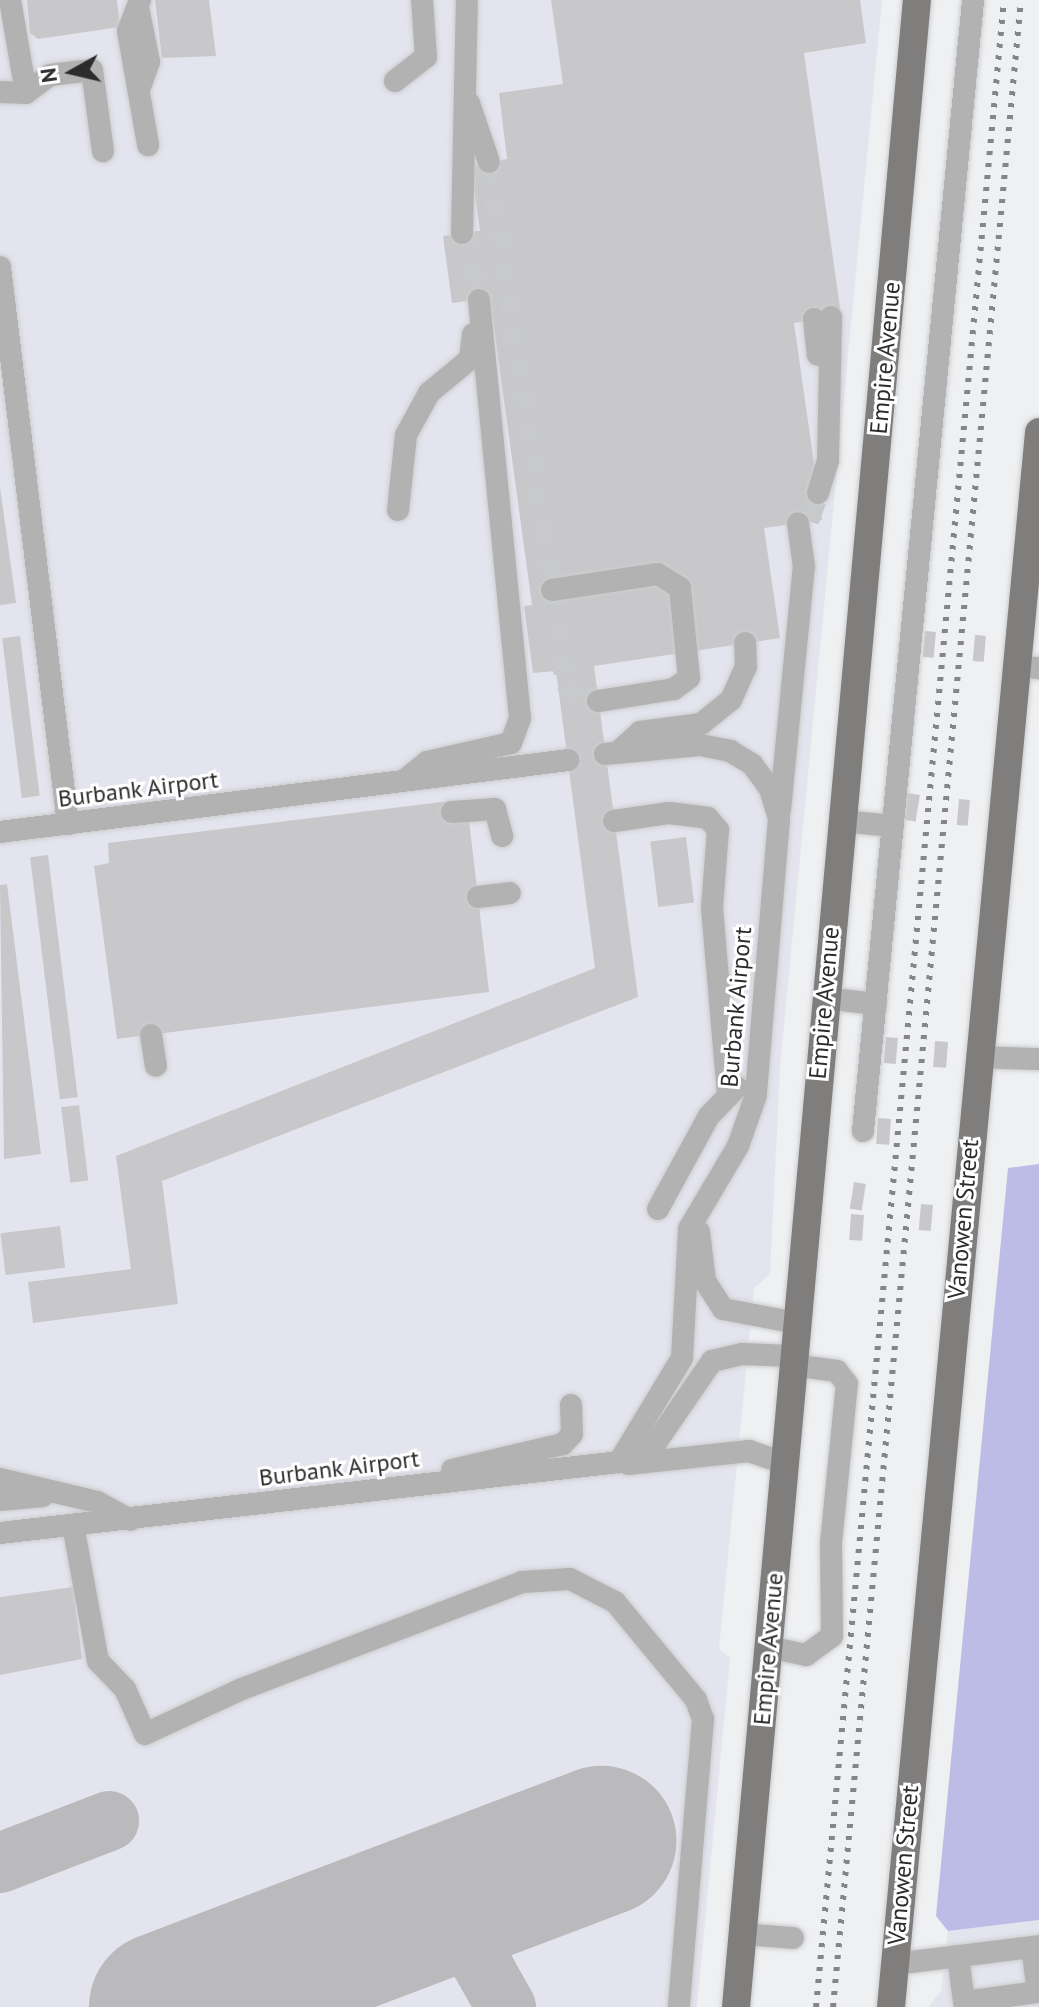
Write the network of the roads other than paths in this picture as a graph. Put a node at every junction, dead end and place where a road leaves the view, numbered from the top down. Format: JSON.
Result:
{"nodes":[{"id":1,"x":10,"y":0,"type":"edge"},
{"id":2,"x":422,"y":0,"type":"edge"},
{"id":3,"x":467,"y":0,"type":"edge"},
{"id":4,"x":917,"y":0,"type":"edge"},
{"id":5,"x":973,"y":0,"type":"edge"},
{"id":6,"x":139,"y":6,"type":"edge"},
{"id":7,"x":395,"y":81,"type":"dead end"},
{"id":8,"x":0,"y":92,"type":"edge"},
{"id":9,"x":26,"y":93,"type":"junction"},
{"id":10,"x":469,"y":103,"type":"junction"},
{"id":11,"x":148,"y":145,"type":"dead end"},
{"id":12,"x":103,"y":151,"type":"dead end"},
{"id":13,"x":489,"y":162,"type":"tunnel mouth"},
{"id":14,"x":466,"y":233,"type":"tunnel mouth"},
{"id":15,"x":0,"y":267,"type":"edge"},
{"id":16,"x":822,"y":318,"type":"dead end"},
{"id":17,"x":1039,"y":432,"type":"edge"},
{"id":18,"x":818,"y":493,"type":"tunnel mouth"},
{"id":19,"x":398,"y":510,"type":"dead end"},
{"id":20,"x":803,"y":522,"type":"tunnel mouth"},
{"id":21,"x":552,"y":590,"type":"dead end"},
{"id":22,"x":745,"y":643,"type":"dead end"},
{"id":23,"x":1027,"y":667,"type":"edge"},
{"id":24,"x":598,"y":701,"type":"tunnel mouth"},
{"id":25,"x":568,"y":760,"type":"tunnel mouth"},
{"id":26,"x":405,"y":780,"type":"junction"},
{"id":27,"x":452,"y":812,"type":"dead end"},
{"id":28,"x":779,"y":819,"type":"junction"},
{"id":29,"x":614,"y":821,"type":"dead end"},
{"id":30,"x":841,"y":821,"type":"junction"},
{"id":31,"x":68,"y":824,"type":"junction"},
{"id":32,"x":893,"y":826,"type":"junction"},
{"id":33,"x":0,"y":832,"type":"edge"},
{"id":34,"x":502,"y":836,"type":"dead end"},
{"id":35,"x":510,"y":893,"type":"dead end"},
{"id":36,"x":478,"y":897,"type":"dead end"},
{"id":37,"x":825,"y":998,"type":"junction"},
{"id":38,"x":876,"y":1004,"type":"junction"},
{"id":39,"x":151,"y":1035,"type":"dead end"},
{"id":40,"x":978,"y":1057,"type":"junction"},
{"id":41,"x":1039,"y":1059,"type":"edge"},
{"id":42,"x":156,"y":1066,"type":"dead end"},
{"id":43,"x":758,"y":1066,"type":"junction"},
{"id":44,"x":728,"y":1096,"type":"junction"},
{"id":45,"x":863,"y":1131,"type":"dead end"},
{"id":46,"x":658,"y":1209,"type":"dead end"},
{"id":47,"x":696,"y":1219,"type":"junction"},
{"id":48,"x":797,"y":1323,"type":"junction"},
{"id":49,"x":793,"y":1360,"type":"junction"},
{"id":50,"x":571,"y":1405,"type":"dead end"},
{"id":51,"x":619,"y":1462,"type":"junction"},
{"id":52,"x":784,"y":1463,"type":"junction"},
{"id":53,"x":0,"y":1479,"type":"edge"},
{"id":54,"x":434,"y":1482,"type":"junction"},
{"id":55,"x":57,"y":1495,"type":"junction"},
{"id":56,"x":0,"y":1500,"type":"edge"},
{"id":57,"x":131,"y":1520,"type":"junction"},
{"id":58,"x":73,"y":1525,"type":"junction"},
{"id":59,"x":0,"y":1533,"type":"edge"},
{"id":60,"x":768,"y":1647,"type":"junction"},
{"id":61,"x":743,"y":1934,"type":"junction"},
{"id":62,"x":793,"y":1938,"type":"dead end"},
{"id":63,"x":1036,"y":1946,"type":"edge"},
{"id":64,"x":958,"y":1956,"type":"junction"},
{"id":65,"x":895,"y":1964,"type":"junction"},
{"id":66,"x":679,"y":2006,"type":"edge"},
{"id":67,"x":736,"y":2007,"type":"edge"},
{"id":68,"x":891,"y":2007,"type":"edge"}],
"edges":[{"from":1,"to":9,"type":"street"},
{"from":2,"to":7,"type":"street"},
{"from":3,"to":10,"type":"street"},
{"from":4,"to":30,"type":"main road","name":"Empire Avenue"},
{"from":5,"to":32,"type":"street"},
{"from":6,"to":11,"type":"street"},
{"from":8,"to":9,"type":"street"},
{"from":9,"to":12,"type":"street"},
{"from":10,"to":13,"type":"street"},
{"from":10,"to":14,"type":"street"},
{"from":15,"to":31,"type":"street"},
{"from":16,"to":18,"type":"street"},
{"from":17,"to":23,"type":"main road","name":"Vanowen Street"},
{"from":19,"to":26,"type":"street"},
{"from":20,"to":28,"type":"street"},
{"from":21,"to":24,"type":"street"},
{"from":22,"to":28,"type":"street","name":"Burbank Airport"},
{"from":23,"to":40,"type":"main road","name":"Vanowen Street"},
{"from":25,"to":26,"type":"street","name":"Burbank Airport"},
{"from":26,"to":31,"type":"street","name":"Burbank Airport"},
{"from":27,"to":34,"type":"street"},
{"from":28,"to":43,"type":"street","name":"Burbank Airport"},
{"from":29,"to":44,"type":"street"},
{"from":30,"to":32,"type":"street"},
{"from":30,"to":37,"type":"main road","name":"Empire Avenue"},
{"from":31,"to":33,"type":"street","name":"Burbank Airport"},
{"from":32,"to":38,"type":"street"},
{"from":35,"to":36,"type":"street"},
{"from":37,"to":38,"type":"street"},
{"from":37,"to":48,"type":"main road","name":"Empire Avenue"},
{"from":38,"to":45,"type":"street"},
{"from":39,"to":42,"type":"street"},
{"from":40,"to":41,"type":"street"},
{"from":40,"to":65,"type":"main road","name":"Vanowen Street"},
{"from":43,"to":44,"type":"street"},
{"from":43,"to":47,"type":"street","name":"Burbank Airport"},
{"from":44,"to":46,"type":"street"},
{"from":47,"to":48,"type":"street"},
{"from":47,"to":51,"type":"street","name":"Burbank Airport"},
{"from":48,"to":49,"type":"main road","name":"Empire Avenue"},
{"from":49,"to":51,"type":"street"},
{"from":49,"to":52,"type":"main road","name":"Empire Avenue"},
{"from":49,"to":60,"type":"street"},
{"from":50,"to":54,"type":"street"},
{"from":51,"to":52,"type":"street"},
{"from":51,"to":54,"type":"street","name":"Burbank Airport"},
{"from":52,"to":60,"type":"main road","name":"Empire Avenue"},
{"from":53,"to":55,"type":"street"},
{"from":54,"to":57,"type":"street","name":"Burbank Airport"},
{"from":55,"to":56,"type":"street"},
{"from":55,"to":57,"type":"street"},
{"from":57,"to":58,"type":"street","name":"Burbank Airport"},
{"from":58,"to":59,"type":"street","name":"Burbank Airport"},
{"from":58,"to":66,"type":"street"},
{"from":60,"to":61,"type":"main road","name":"Empire Avenue"},
{"from":61,"to":62,"type":"street"},
{"from":61,"to":67,"type":"main road","name":"Empire Avenue"},
{"from":63,"to":64,"type":"street"},
{"from":63,"to":64,"type":"street"},
{"from":64,"to":65,"type":"street"},
{"from":65,"to":68,"type":"main road","name":"Vanowen Street"}]}
